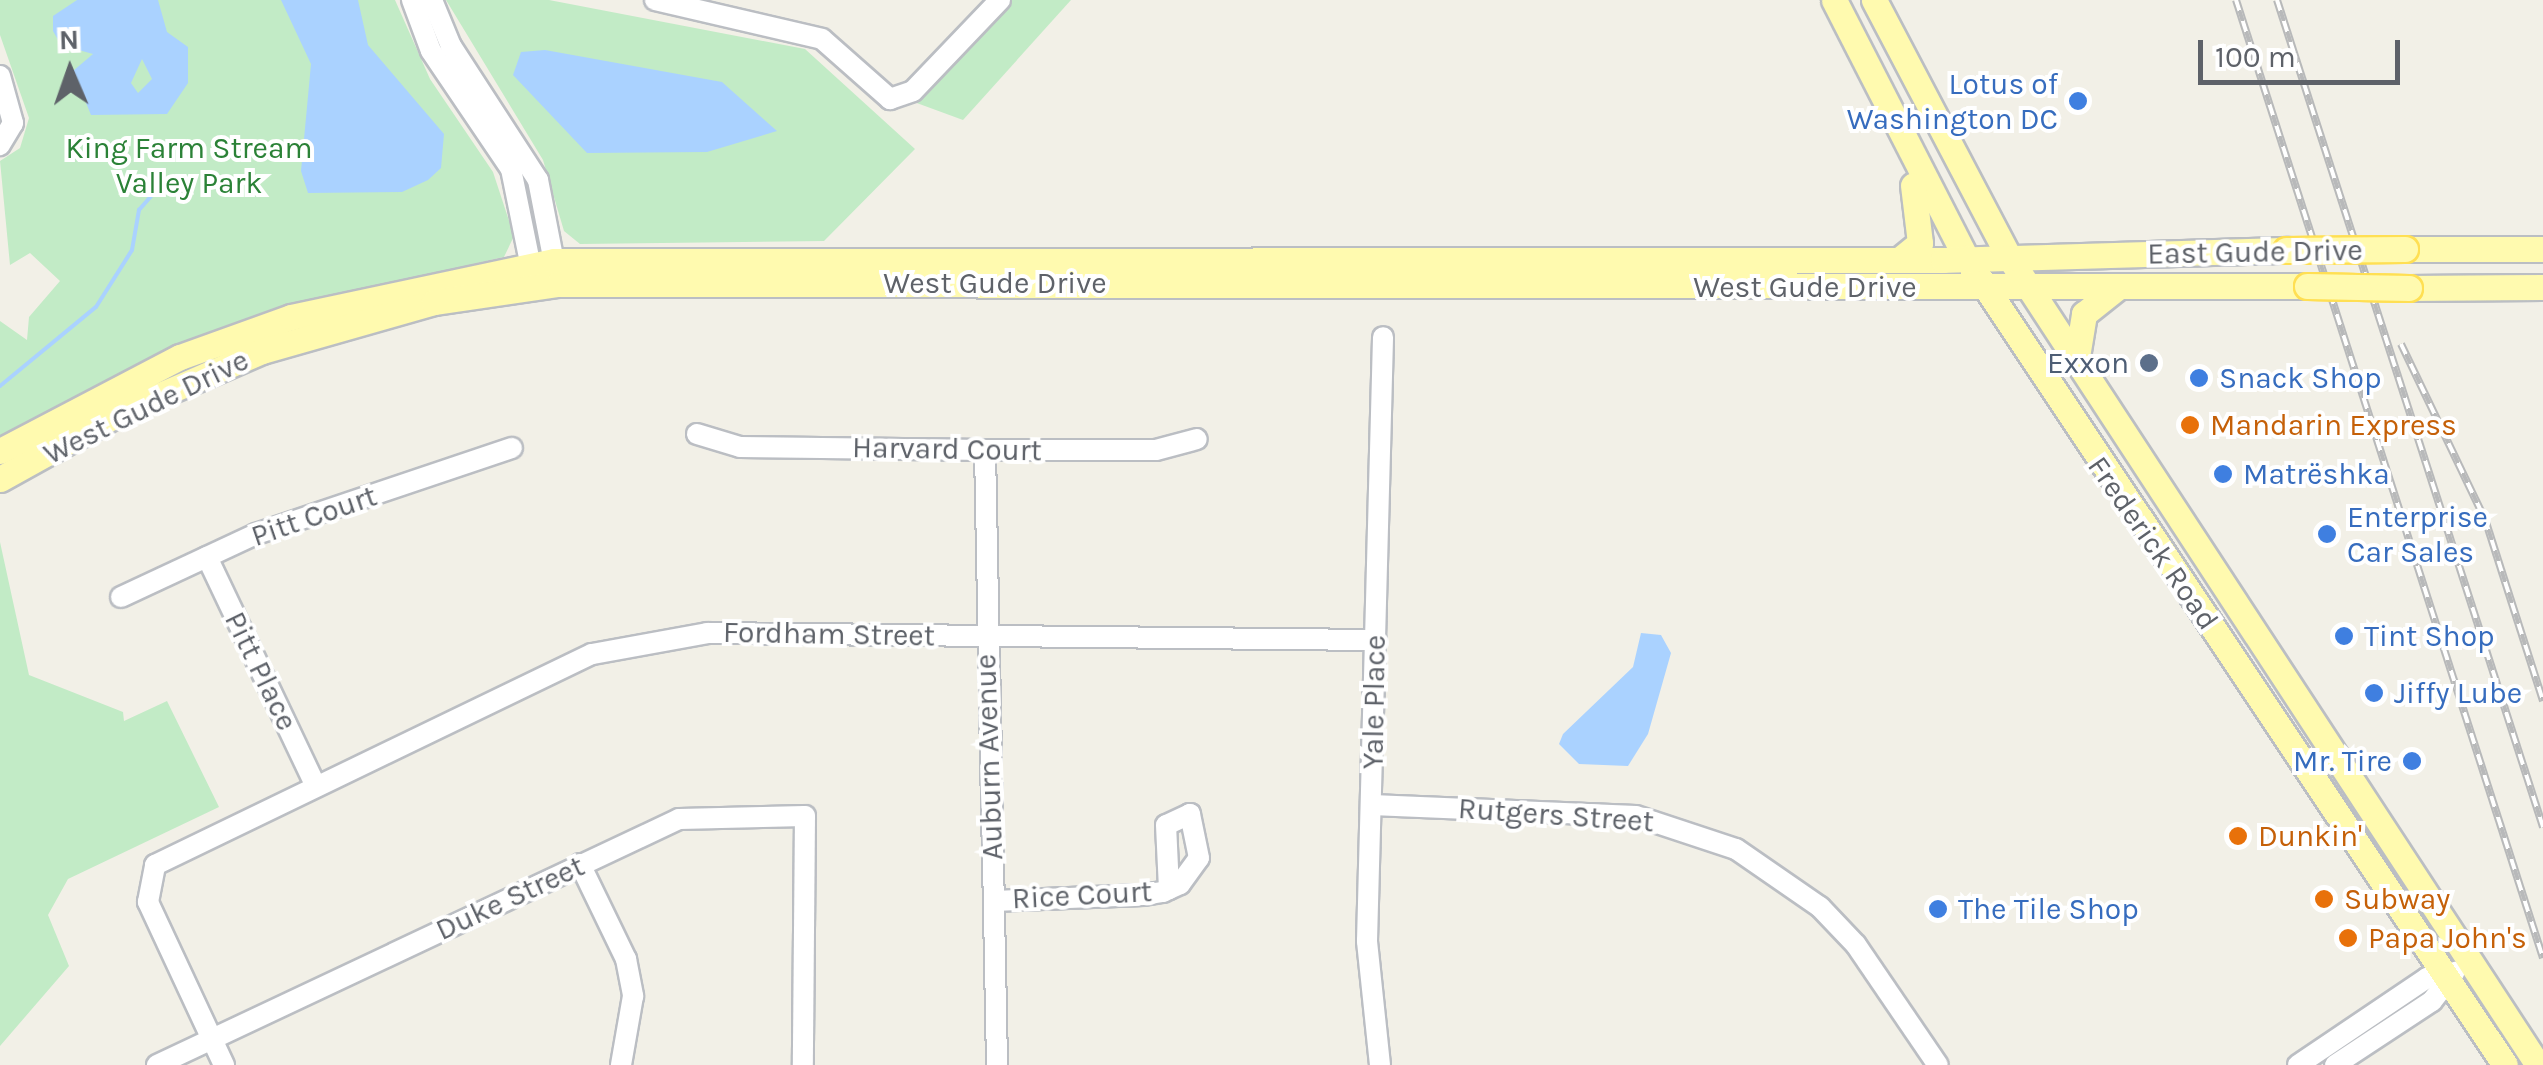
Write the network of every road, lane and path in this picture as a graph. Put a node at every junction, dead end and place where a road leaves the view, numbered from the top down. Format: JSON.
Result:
{"nodes":[{"id":1,"x":412,"y":0,"type":"edge"},
{"id":2,"x":432,"y":0,"type":"edge"},
{"id":3,"x":655,"y":0,"type":"edge"},
{"id":4,"x":1000,"y":0,"type":"edge"},
{"id":5,"x":1834,"y":0,"type":"edge"},
{"id":6,"x":1874,"y":0,"type":"edge"},
{"id":7,"x":699,"y":4,"type":"edge"},
{"id":8,"x":456,"y":71,"type":"junction"},
{"id":9,"x":0,"y":76,"type":"edge"},
{"id":10,"x":6,"y":139,"type":"edge"},
{"id":11,"x":1908,"y":150,"type":"junction"},
{"id":12,"x":2543,"y":249,"type":"edge"},
{"id":13,"x":2008,"y":257,"type":"junction"},
{"id":14,"x":1966,"y":258,"type":"junction"},
{"id":15,"x":1899,"y":260,"type":"junction"},
{"id":16,"x":544,"y":274,"type":"junction"},
{"id":17,"x":2028,"y":286,"type":"junction"},
{"id":18,"x":2119,"y":286,"type":"junction"},
{"id":19,"x":2543,"y":287,"type":"edge"},
{"id":20,"x":1986,"y":288,"type":"junction"},
{"id":21,"x":1383,"y":337,"type":"dead end"},
{"id":22,"x":2076,"y":363,"type":"junction"},
{"id":23,"x":696,"y":434,"type":"dead end"},
{"id":24,"x":1197,"y":439,"type":"dead end"},
{"id":25,"x":512,"y":448,"type":"dead end"},
{"id":26,"x":985,"y":450,"type":"junction"},
{"id":27,"x":0,"y":451,"type":"edge"},
{"id":28,"x":0,"y":479,"type":"edge"},
{"id":29,"x":207,"y":558,"type":"junction"},
{"id":30,"x":121,"y":597,"type":"dead end"},
{"id":31,"x":984,"y":635,"type":"junction"},
{"id":32,"x":1376,"y":640,"type":"junction"},
{"id":33,"x":315,"y":784,"type":"junction"},
{"id":34,"x":1372,"y":806,"type":"junction"},
{"id":35,"x":580,"y":864,"type":"junction"},
{"id":36,"x":1170,"y":889,"type":"dead end"},
{"id":37,"x":994,"y":900,"type":"junction"},
{"id":38,"x":2474,"y":957,"type":"junction"},
{"id":39,"x":2451,"y":975,"type":"junction"},
{"id":40,"x":213,"y":1039,"type":"junction"},
{"id":41,"x":157,"y":1065,"type":"edge"},
{"id":42,"x":224,"y":1065,"type":"edge"},
{"id":43,"x":622,"y":1065,"type":"edge"},
{"id":44,"x":803,"y":1065,"type":"edge"},
{"id":45,"x":997,"y":1065,"type":"edge"},
{"id":46,"x":1380,"y":1065,"type":"edge"},
{"id":47,"x":1938,"y":1065,"type":"edge"},
{"id":48,"x":2298,"y":1065,"type":"edge"},
{"id":49,"x":2336,"y":1065,"type":"edge"},
{"id":50,"x":2505,"y":1065,"type":"edge"},
{"id":51,"x":2538,"y":1065,"type":"edge"}],
"edges":[{"from":1,"to":8,"type":"street"},
{"from":2,"to":8,"type":"street"},
{"from":3,"to":7,"type":"street"},
{"from":4,"to":7,"type":"street"},
{"from":5,"to":11,"type":"main road","name":"Frederick Road"},
{"from":6,"to":13,"type":"main road","name":"Frederick Road"},
{"from":8,"to":16,"type":"street"},
{"from":9,"to":10,"type":"street"},
{"from":11,"to":14,"type":"main road","name":"Frederick Road"},
{"from":11,"to":15,"type":"main road"},
{"from":12,"to":13,"type":"main road","name":"East Gude Drive","bridge":true},
{"from":13,"to":14,"type":"main road","name":"East Gude Drive"},
{"from":13,"to":17,"type":"main road","name":"Frederick Road"},
{"from":14,"to":15,"type":"main road","name":"West Gude Drive"},
{"from":14,"to":20,"type":"main road","name":"Frederick Road"},
{"from":15,"to":16,"type":"main road","name":"West Gude Drive"},
{"from":16,"to":20,"type":"main road","name":"West Gude Drive"},
{"from":16,"to":27,"type":"main road","name":"West Gude Drive"},
{"from":16,"to":28,"type":"main road","name":"West Gude Drive"},
{"from":17,"to":18,"type":"main road","name":"East Gude Drive"},
{"from":17,"to":20,"type":"main road","name":"West Gude Drive"},
{"from":17,"to":22,"type":"main road","name":"Frederick Road"},
{"from":18,"to":19,"type":"main road","name":"East Gude Drive","bridge":true},
{"from":18,"to":22,"type":"main road"},
{"from":20,"to":39,"type":"main road","name":"Frederick Road"},
{"from":21,"to":32,"type":"street","name":"Yale Place"},
{"from":22,"to":38,"type":"main road","name":"Frederick Road"},
{"from":23,"to":26,"type":"street","name":"Harvard Court"},
{"from":24,"to":26,"type":"street","name":"Harvard Court"},
{"from":25,"to":29,"type":"street","name":"Pitt Court"},
{"from":26,"to":31,"type":"street","name":"Auburn Avenue"},
{"from":29,"to":30,"type":"street","name":"Pitt Court"},
{"from":29,"to":33,"type":"street","name":"Pitt Place"},
{"from":31,"to":32,"type":"street","name":"Fordham Street"},
{"from":31,"to":33,"type":"street","name":"Fordham Street"},
{"from":31,"to":37,"type":"street","name":"Auburn Avenue"},
{"from":32,"to":34,"type":"street","name":"Yale Place"},
{"from":33,"to":40,"type":"street","name":"Fordham Street"},
{"from":34,"to":46,"type":"street","name":"Yale Place"},
{"from":34,"to":47,"type":"street","name":"Rutgers Street"},
{"from":35,"to":40,"type":"street","name":"Duke Street"},
{"from":35,"to":43,"type":"street"},
{"from":35,"to":44,"type":"street","name":"Duke Street"},
{"from":36,"to":37,"type":"street","name":"Rice Court"},
{"from":37,"to":45,"type":"street","name":"Auburn Avenue"},
{"from":38,"to":39,"type":"street"},
{"from":38,"to":51,"type":"main road","name":"Frederick Road"},
{"from":39,"to":48,"type":"street"},
{"from":39,"to":49,"type":"street"},
{"from":39,"to":50,"type":"main road","name":"Frederick Road"},
{"from":40,"to":41,"type":"street","name":"Duke Street"},
{"from":40,"to":42,"type":"street","name":"Fordham Street"}]}
